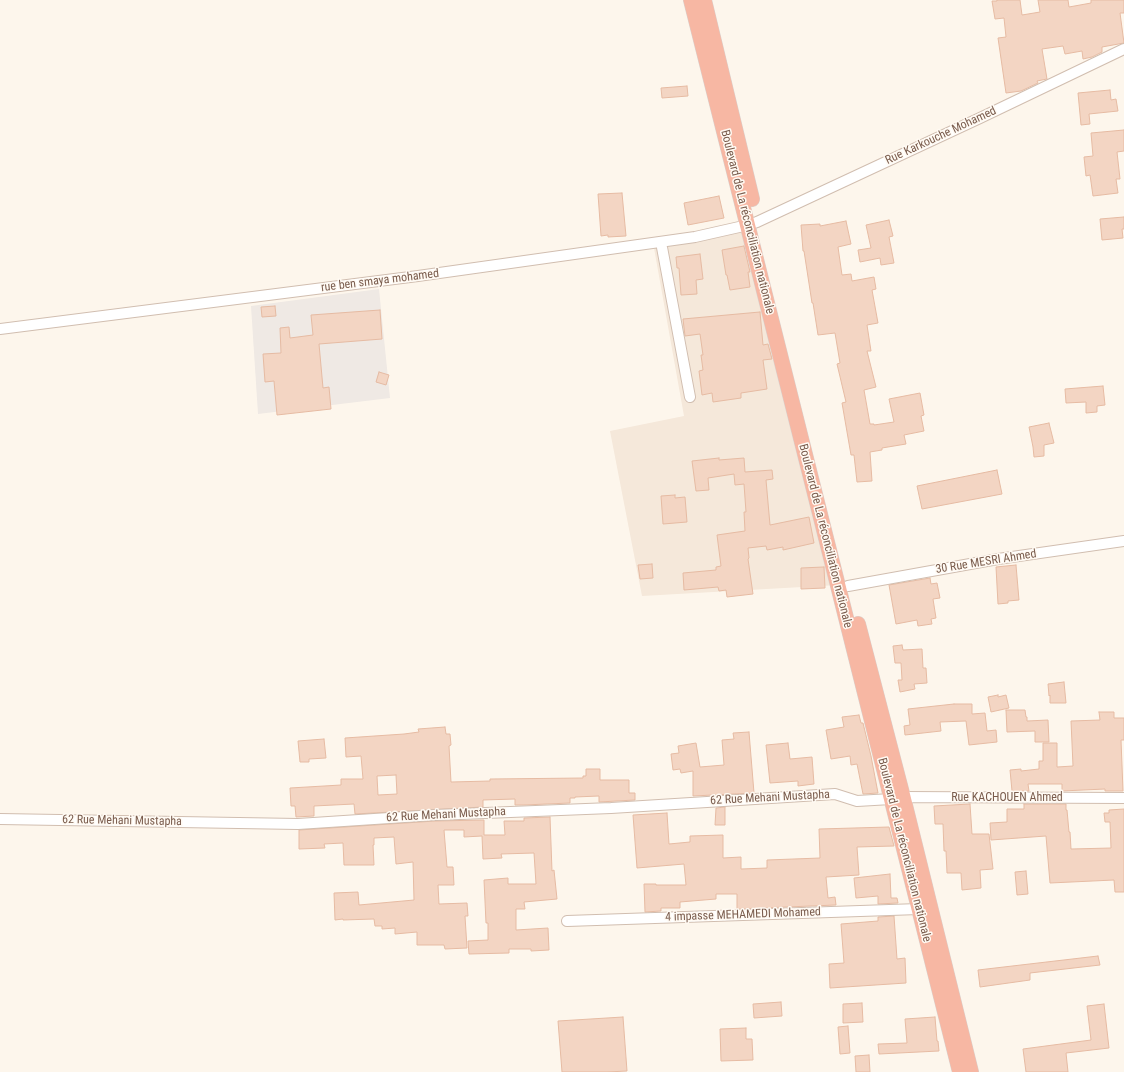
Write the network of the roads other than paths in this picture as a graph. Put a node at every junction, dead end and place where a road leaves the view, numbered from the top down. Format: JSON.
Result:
{"nodes":[{"id":1,"x":691,"y":0,"type":"edge"},
{"id":2,"x":704,"y":0,"type":"edge"},
{"id":3,"x":1124,"y":49,"type":"edge"},
{"id":4,"x":752,"y":223,"type":"junction"},
{"id":5,"x":661,"y":242,"type":"junction"},
{"id":6,"x":0,"y":329,"type":"edge"},
{"id":7,"x":690,"y":397,"type":"dead end"},
{"id":8,"x":1124,"y":540,"type":"edge"},
{"id":9,"x":848,"y":586,"type":"junction"},
{"id":10,"x":897,"y":798,"type":"junction"},
{"id":11,"x":1124,"y":798,"type":"edge"},
{"id":12,"x":0,"y":819,"type":"edge"},
{"id":13,"x":918,"y":909,"type":"junction"},
{"id":14,"x":567,"y":921,"type":"dead end"},
{"id":15,"x":960,"y":1072,"type":"edge"},
{"id":16,"x":971,"y":1072,"type":"edge"}],
"edges":[{"from":1,"to":4,"type":"highway","name":"Boulevard de La réconciliation nationale"},
{"from":2,"to":4,"type":"highway","name":"Boulevard de La réconciliation nationale"},
{"from":3,"to":4,"type":"street","name":"Rue Karkouche Mohamed"},
{"from":4,"to":5,"type":"street","name":"rue ben smaya mohamed"},
{"from":4,"to":9,"type":"highway"},
{"from":4,"to":10,"type":"highway","name":"Boulevard de La réconciliation nationale"},
{"from":5,"to":6,"type":"street","name":"rue ben smaya mohamed"},
{"from":5,"to":7,"type":"street"},
{"from":8,"to":9,"type":"street","name":"30 Rue MESRI Ahmed"},
{"from":9,"to":10,"type":"highway"},
{"from":10,"to":11,"type":"street","name":"Rue KACHOUEN Ahmed"},
{"from":10,"to":12,"type":"street","name":"62 Rue Mehani Mustapha"},
{"from":10,"to":13,"type":"highway","name":"Boulevard de La réconciliation nationale"},
{"from":10,"to":16,"type":"highway"},
{"from":13,"to":14,"type":"street","name":"4 impasse MEHAMEDI Mohamed"},
{"from":13,"to":15,"type":"highway","name":"Boulevard de La réconciliation nationale"}]}
